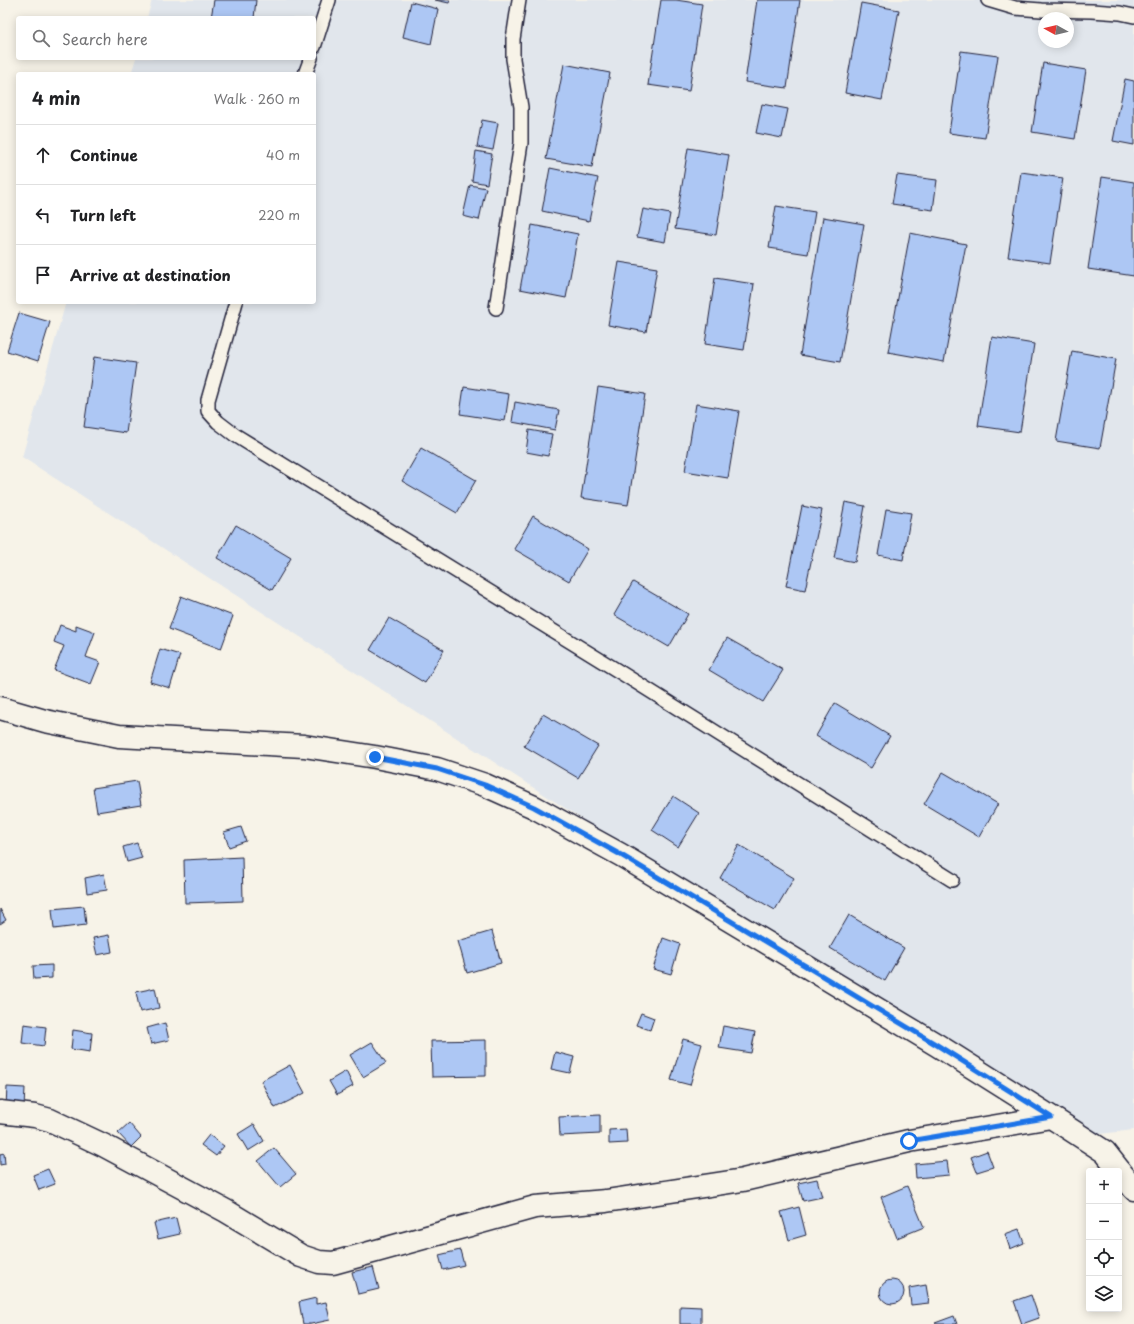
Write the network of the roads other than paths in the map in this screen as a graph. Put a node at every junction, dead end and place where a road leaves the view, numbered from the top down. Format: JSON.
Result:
{"nodes":[{"id":1,"x":329,"y":0,"type":"edge"},
{"id":2,"x":519,"y":0,"type":"edge"},
{"id":3,"x":988,"y":0,"type":"edge"},
{"id":4,"x":1134,"y":16,"type":"edge"},
{"id":5,"x":316,"y":41,"type":"edge"},
{"id":6,"x":309,"y":60,"type":"edge"},
{"id":7,"x":306,"y":72,"type":"edge"},
{"id":8,"x":235,"y":304,"type":"edge"},
{"id":9,"x":496,"y":308,"type":"dead end"},
{"id":10,"x":0,"y":708,"type":"edge"},
{"id":11,"x":952,"y":880,"type":"dead end"},
{"id":12,"x":0,"y":1112,"type":"edge"},
{"id":13,"x":1051,"y":1117,"type":"junction"},
{"id":14,"x":1134,"y":1189,"type":"edge"}],
"edges":[{"from":1,"to":5,"type":"lane"},
{"from":2,"to":9,"type":"lane"},
{"from":3,"to":4,"type":"lane"},
{"from":6,"to":7,"type":"lane"},
{"from":8,"to":11,"type":"lane"},
{"from":10,"to":13,"type":"street"},
{"from":12,"to":13,"type":"street"},
{"from":13,"to":14,"type":"street"}]}
